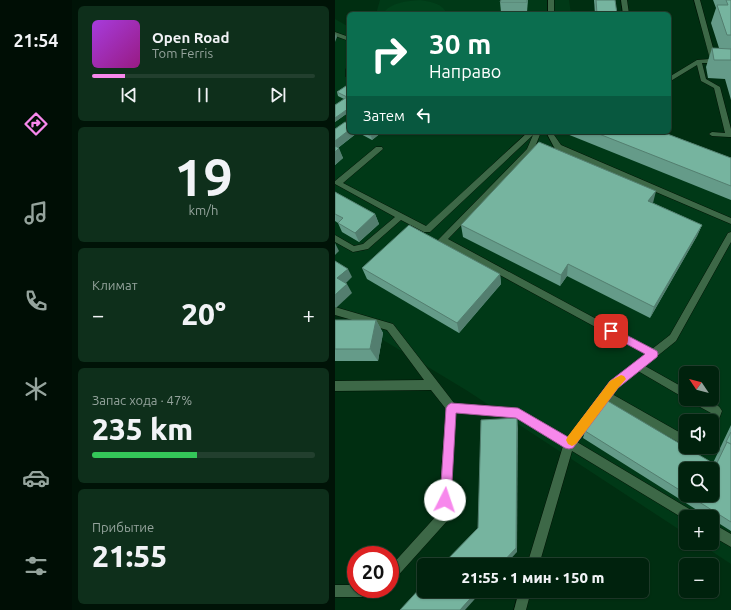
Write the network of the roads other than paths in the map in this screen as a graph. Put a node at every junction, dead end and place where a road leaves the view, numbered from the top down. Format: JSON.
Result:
{"nodes":[{"id":1,"x":551,"y":0,"type":"edge"},
{"id":2,"x":624,"y":0,"type":"edge"},
{"id":3,"x":697,"y":0,"type":"edge"},
{"id":4,"x":551,"y":12,"type":"edge"},
{"id":5,"x":626,"y":12,"type":"edge"},
{"id":6,"x":335,"y":34,"type":"edge"},
{"id":7,"x":347,"y":38,"type":"edge"},
{"id":8,"x":699,"y":61,"type":"junction"},
{"id":9,"x":713,"y":61,"type":"junction"},
{"id":10,"x":731,"y":61,"type":"edge"},
{"id":11,"x":671,"y":79,"type":"edge"},
{"id":12,"x":530,"y":134,"type":"edge"},
{"id":13,"x":537,"y":134,"type":"edge"},
{"id":14,"x":550,"y":134,"type":"edge"},
{"id":15,"x":712,"y":134,"type":"dead end"},
{"id":16,"x":379,"y":149,"type":"dead end"},
{"id":17,"x":401,"y":216,"type":"junction"},
{"id":18,"x":731,"y":221,"type":"edge"},
{"id":19,"x":731,"y":235,"type":"edge"},
{"id":20,"x":335,"y":238,"type":"edge"},
{"id":21,"x":335,"y":311,"type":"edge"},
{"id":22,"x":653,"y":354,"type":"junction"},
{"id":23,"x":637,"y":366,"type":"junction"},
{"id":24,"x":434,"y":385,"type":"junction"},
{"id":25,"x":335,"y":386,"type":"edge"},
{"id":26,"x":679,"y":390,"type":"edge"},
{"id":27,"x":605,"y":396,"type":"junction"},
{"id":28,"x":708,"y":406,"type":"edge"},
{"id":29,"x":451,"y":408,"type":"junction"},
{"id":30,"x":716,"y":414,"type":"edge"},
{"id":31,"x":679,"y":438,"type":"edge"},
{"id":32,"x":569,"y":444,"type":"junction"},
{"id":33,"x":680,"y":510,"type":"edge"},
{"id":34,"x":719,"y":533,"type":"edge"},
{"id":35,"x":731,"y":540,"type":"edge"},
{"id":36,"x":535,"y":558,"type":"edge"},
{"id":37,"x":399,"y":566,"type":"edge"},
{"id":38,"x":335,"y":591,"type":"edge"},
{"id":39,"x":347,"y":591,"type":"edge"},
{"id":40,"x":523,"y":598,"type":"edge"},
{"id":41,"x":520,"y":610,"type":"edge"}],
"edges":[{"from":1,"to":4,"type":"lane"},
{"from":2,"to":5,"type":"lane"},
{"from":3,"to":9,"type":"lane"},
{"from":6,"to":7,"type":"lane"},
{"from":8,"to":9,"type":"lane"},
{"from":8,"to":11,"type":"lane"},
{"from":8,"to":15,"type":"lane"},
{"from":9,"to":10,"type":"lane"},
{"from":12,"to":17,"type":"lane"},
{"from":13,"to":22,"type":"lane"},
{"from":14,"to":18,"type":"lane"},
{"from":16,"to":17,"type":"lane"},
{"from":17,"to":20,"type":"lane"},
{"from":19,"to":22,"type":"lane"},
{"from":21,"to":24,"type":"lane"},
{"from":22,"to":23,"type":"lane"},
{"from":23,"to":26,"type":"lane"},
{"from":23,"to":27,"type":"lane"},
{"from":24,"to":25,"type":"lane"},
{"from":24,"to":29,"type":"lane"},
{"from":27,"to":31,"type":"lane"},
{"from":27,"to":32,"type":"lane"},
{"from":28,"to":30,"type":"lane"},
{"from":29,"to":32,"type":"lane"},
{"from":29,"to":37,"type":"lane"},
{"from":32,"to":33,"type":"lane"},
{"from":32,"to":36,"type":"lane"},
{"from":34,"to":35,"type":"lane"},
{"from":38,"to":39,"type":"lane"},
{"from":40,"to":41,"type":"lane"}]}
